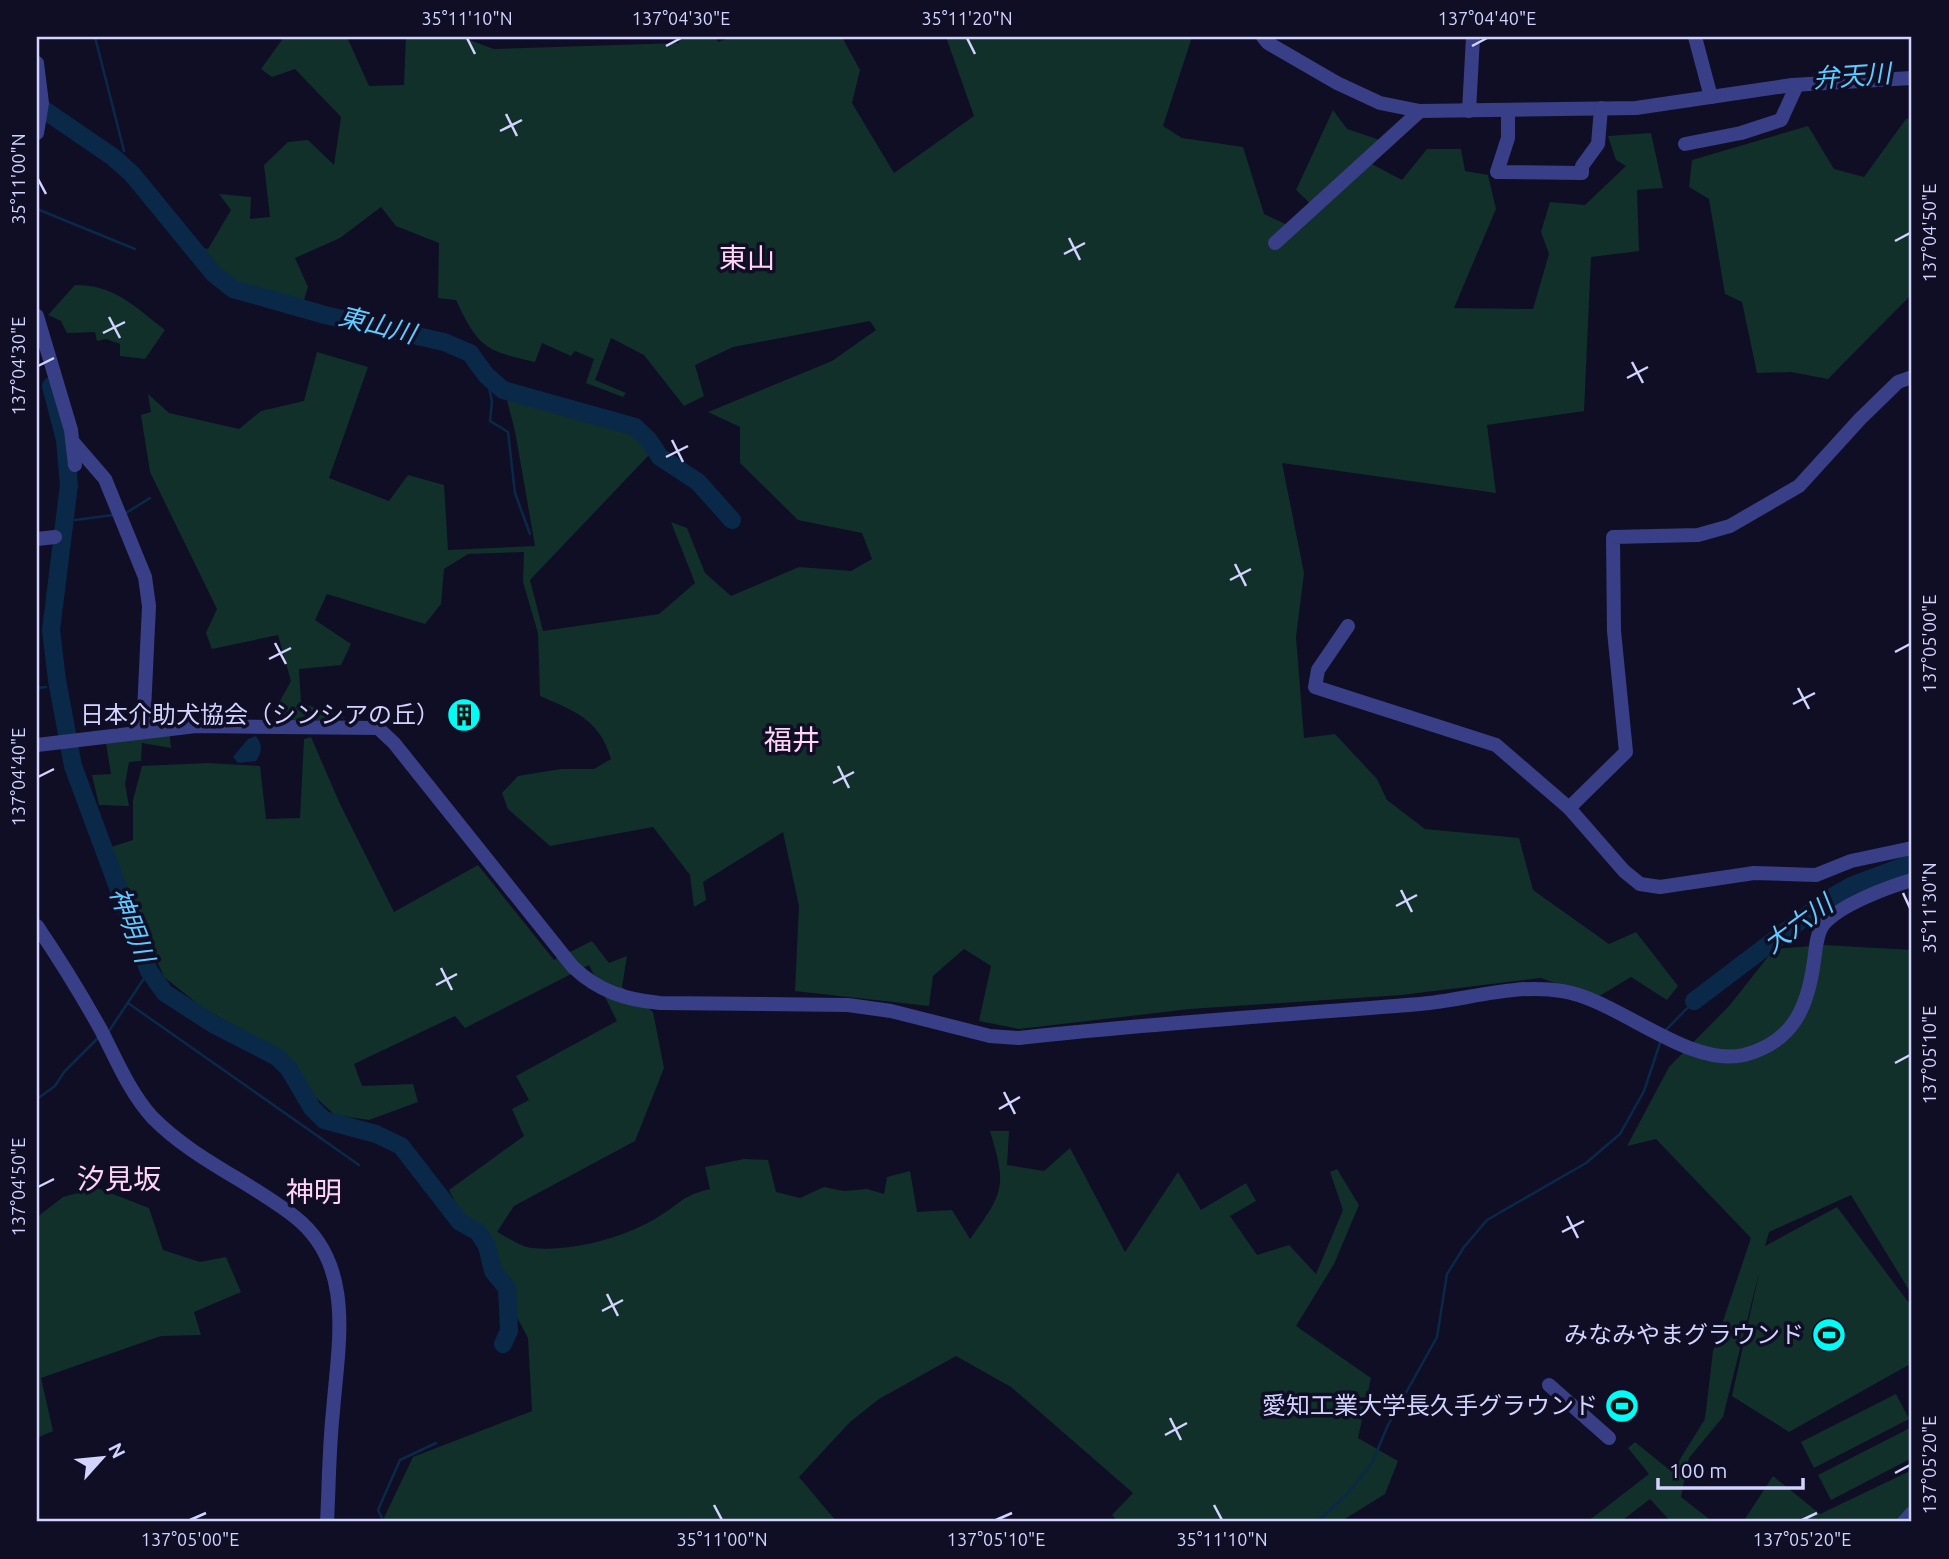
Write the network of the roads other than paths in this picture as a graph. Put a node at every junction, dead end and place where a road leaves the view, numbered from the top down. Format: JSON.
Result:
{"nodes":[{"id":1,"x":1263,"y":37,"type":"edge"},
{"id":2,"x":1473,"y":37,"type":"edge"},
{"id":3,"x":1695,"y":37,"type":"edge"},
{"id":4,"x":37,"y":63,"type":"edge"},
{"id":5,"x":1912,"y":78,"type":"edge"},
{"id":6,"x":1797,"y":85,"type":"junction"},
{"id":7,"x":1712,"y":97,"type":"junction"},
{"id":8,"x":1601,"y":108,"type":"junction"},
{"id":9,"x":1508,"y":110,"type":"junction"},
{"id":10,"x":1420,"y":111,"type":"junction"},
{"id":11,"x":1469,"y":111,"type":"junction"},
{"id":12,"x":37,"y":133,"type":"edge"},
{"id":13,"x":1685,"y":144,"type":"dead end"},
{"id":14,"x":1275,"y":243,"type":"dead end"},
{"id":15,"x":38,"y":326,"type":"edge"},
{"id":16,"x":1912,"y":377,"type":"edge"},
{"id":17,"x":73,"y":442,"type":"junction"},
{"id":18,"x":75,"y":464,"type":"dead end"},
{"id":19,"x":55,"y":537,"type":"dead end"},
{"id":20,"x":37,"y":539,"type":"edge"},
{"id":21,"x":1348,"y":626,"type":"dead end"},
{"id":22,"x":143,"y":732,"type":"junction"},
{"id":23,"x":37,"y":745,"type":"edge"},
{"id":24,"x":1569,"y":808,"type":"junction"},
{"id":25,"x":1912,"y":848,"type":"edge"},
{"id":26,"x":1912,"y":880,"type":"edge"},
{"id":27,"x":37,"y":926,"type":"edge"},
{"id":28,"x":1549,"y":1385,"type":"dead end"},
{"id":29,"x":1609,"y":1438,"type":"dead end"},
{"id":30,"x":1912,"y":1513,"type":"edge"},
{"id":31,"x":327,"y":1522,"type":"edge"},
{"id":32,"x":1904,"y":1522,"type":"edge"}],
"edges":[{"from":1,"to":10,"type":"street"},
{"from":2,"to":11,"type":"street"},
{"from":3,"to":7,"type":"street"},
{"from":4,"to":12,"type":"street"},
{"from":5,"to":6,"type":"street"},
{"from":6,"to":7,"type":"street"},
{"from":6,"to":13,"type":"street"},
{"from":7,"to":8,"type":"street"},
{"from":8,"to":9,"type":"street"},
{"from":8,"to":9,"type":"street"},
{"from":9,"to":11,"type":"street"},
{"from":10,"to":11,"type":"street"},
{"from":10,"to":14,"type":"street"},
{"from":15,"to":17,"type":"street"},
{"from":16,"to":24,"type":"street"},
{"from":17,"to":18,"type":"street"},
{"from":17,"to":22,"type":"street"},
{"from":19,"to":20,"type":"street"},
{"from":21,"to":24,"type":"street"},
{"from":22,"to":23,"type":"street"},
{"from":22,"to":26,"type":"street"},
{"from":24,"to":25,"type":"street"},
{"from":27,"to":31,"type":"street"},
{"from":28,"to":29,"type":"street"},
{"from":30,"to":32,"type":"street"}]}
